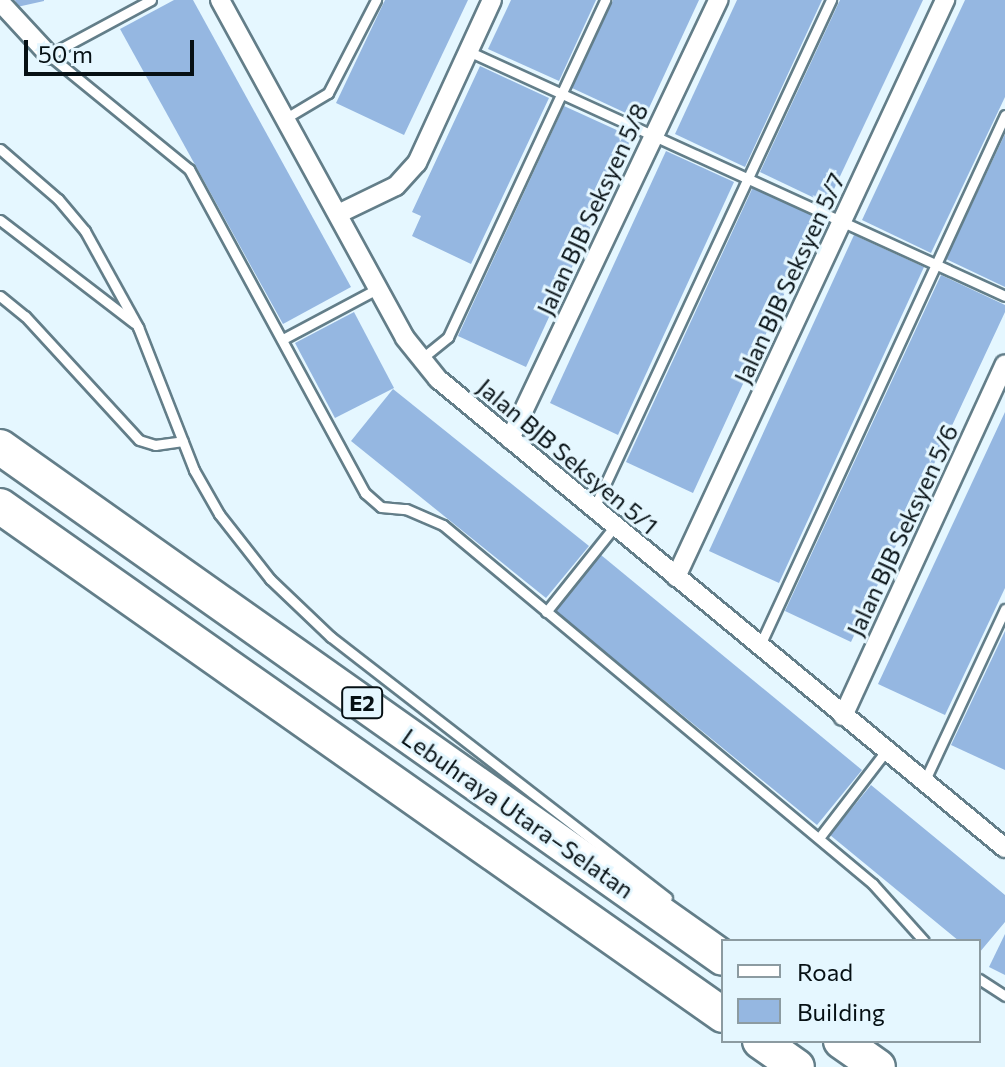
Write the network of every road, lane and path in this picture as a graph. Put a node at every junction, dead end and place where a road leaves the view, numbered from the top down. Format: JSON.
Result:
{"nodes":[{"id":1,"x":151,"y":0,"type":"edge"},
{"id":2,"x":220,"y":0,"type":"edge"},
{"id":3,"x":376,"y":0,"type":"edge"},
{"id":4,"x":492,"y":0,"type":"edge"},
{"id":5,"x":605,"y":0,"type":"edge"},
{"id":6,"x":718,"y":0,"type":"edge"},
{"id":7,"x":831,"y":0,"type":"edge"},
{"id":8,"x":945,"y":0,"type":"edge"},
{"id":9,"x":0,"y":2,"type":"edge"},
{"id":10,"x":468,"y":51,"type":"junction"},
{"id":11,"x":49,"y":55,"type":"junction"},
{"id":12,"x":562,"y":93,"type":"junction"},
{"id":13,"x":1005,"y":115,"type":"edge"},
{"id":14,"x":286,"y":118,"type":"junction"},
{"id":15,"x":654,"y":136,"type":"junction"},
{"id":16,"x":0,"y":149,"type":"edge"},
{"id":17,"x":748,"y":178,"type":"junction"},
{"id":18,"x":338,"y":214,"type":"junction"},
{"id":19,"x":0,"y":220,"type":"edge"},
{"id":20,"x":842,"y":222,"type":"junction"},
{"id":21,"x":936,"y":265,"type":"junction"},
{"id":22,"x":379,"y":288,"type":"junction"},
{"id":23,"x":0,"y":296,"type":"edge"},
{"id":24,"x":1005,"y":296,"type":"edge"},
{"id":25,"x":138,"y":327,"type":"junction"},
{"id":26,"x":283,"y":339,"type":"junction"},
{"id":27,"x":421,"y":359,"type":"junction"},
{"id":28,"x":1005,"y":364,"type":"edge"},
{"id":29,"x":510,"y":439,"type":"junction"},
{"id":30,"x":183,"y":441,"type":"junction"},
{"id":31,"x":0,"y":447,"type":"edge"},
{"id":32,"x":0,"y":506,"type":"edge"},
{"id":33,"x":594,"y":508,"type":"junction"},
{"id":34,"x":615,"y":526,"type":"junction"},
{"id":35,"x":676,"y":577,"type":"junction"},
{"id":36,"x":1005,"y":609,"type":"edge"},
{"id":37,"x":546,"y":612,"type":"junction"},
{"id":38,"x":760,"y":645,"type":"junction"},
{"id":39,"x":843,"y":716,"type":"junction"},
{"id":40,"x":886,"y":751,"type":"junction"},
{"id":41,"x":924,"y":782,"type":"junction"},
{"id":42,"x":819,"y":838,"type":"junction"},
{"id":43,"x":1005,"y":848,"type":"edge"},
{"id":44,"x":677,"y":906,"type":"dead end"},
{"id":45,"x":700,"y":925,"type":"dead end"},
{"id":46,"x":922,"y":939,"type":"edge"},
{"id":47,"x":721,"y":942,"type":"edge"},
{"id":48,"x":721,"y":957,"type":"edge"},
{"id":49,"x":981,"y":980,"type":"edge"},
{"id":50,"x":1005,"y":996,"type":"edge"},
{"id":51,"x":721,"y":1014,"type":"edge"},
{"id":52,"x":763,"y":1043,"type":"edge"},
{"id":53,"x":797,"y":1067,"type":"edge"}],
"edges":[{"from":1,"to":11,"type":"lane"},
{"from":2,"to":14,"type":"street","name":"Jalan BJB Seksyen 5/1"},
{"from":3,"to":14,"type":"lane"},
{"from":4,"to":10,"type":"street"},
{"from":5,"to":12,"type":"lane"},
{"from":6,"to":15,"type":"street","name":"Jalan BJB Seksyen 5/8"},
{"from":7,"to":17,"type":"lane"},
{"from":8,"to":20,"type":"street","name":"Jalan BJB Seksyen 5/7"},
{"from":9,"to":11,"type":"street"},
{"from":10,"to":12,"type":"lane"},
{"from":10,"to":18,"type":"street"},
{"from":11,"to":26,"type":"lane"},
{"from":12,"to":15,"type":"lane"},
{"from":12,"to":27,"type":"lane"},
{"from":13,"to":21,"type":"lane"},
{"from":14,"to":18,"type":"street","name":"Jalan BJB Seksyen 5/1"},
{"from":15,"to":17,"type":"lane"},
{"from":15,"to":29,"type":"street","name":"Jalan BJB Seksyen 5/8"},
{"from":16,"to":25,"type":"lane"},
{"from":17,"to":20,"type":"lane"},
{"from":17,"to":33,"type":"lane"},
{"from":18,"to":22,"type":"street","name":"Jalan BJB Seksyen 5/1"},
{"from":19,"to":25,"type":"lane"},
{"from":20,"to":21,"type":"lane"},
{"from":20,"to":35,"type":"street","name":"Jalan BJB Seksyen 5/7"},
{"from":21,"to":24,"type":"lane"},
{"from":21,"to":38,"type":"lane"},
{"from":22,"to":26,"type":"lane"},
{"from":22,"to":27,"type":"street","name":"Jalan BJB Seksyen 5/1"},
{"from":23,"to":30,"type":"lane"},
{"from":25,"to":30,"type":"lane"},
{"from":26,"to":37,"type":"lane"},
{"from":27,"to":29,"type":"street","name":"Jalan BJB Seksyen 5/1"},
{"from":28,"to":39,"type":"street","name":"Jalan BJB Seksyen 5/6"},
{"from":29,"to":33,"type":"street","name":"Jalan BJB Seksyen 5/1"},
{"from":30,"to":44,"type":"lane"},
{"from":31,"to":48,"type":"highway","name":"Lebuhraya Utara–Selatan","number":"E2"},
{"from":32,"to":51,"type":"highway","name":"Lebuhraya Utara–Selatan","number":"E2"},
{"from":33,"to":34,"type":"street","name":"Jalan BJB Seksyen 5/1"},
{"from":34,"to":35,"type":"street","name":"Jalan BJB Seksyen 5/1"},
{"from":34,"to":37,"type":"lane"},
{"from":35,"to":38,"type":"street","name":"Jalan BJB Seksyen 5/1"},
{"from":36,"to":41,"type":"lane"},
{"from":37,"to":42,"type":"lane"},
{"from":38,"to":39,"type":"street","name":"Jalan BJB Seksyen 5/1"},
{"from":39,"to":40,"type":"street","name":"Jalan BJB Seksyen 5/1"},
{"from":40,"to":41,"type":"street","name":"Jalan BJB Seksyen 5/1"},
{"from":40,"to":42,"type":"lane"},
{"from":41,"to":43,"type":"street","name":"Jalan BJB Seksyen 5/1"},
{"from":42,"to":46,"type":"lane"},
{"from":45,"to":47,"type":"lane"},
{"from":49,"to":50,"type":"lane"},
{"from":52,"to":53,"type":"highway"}]}
